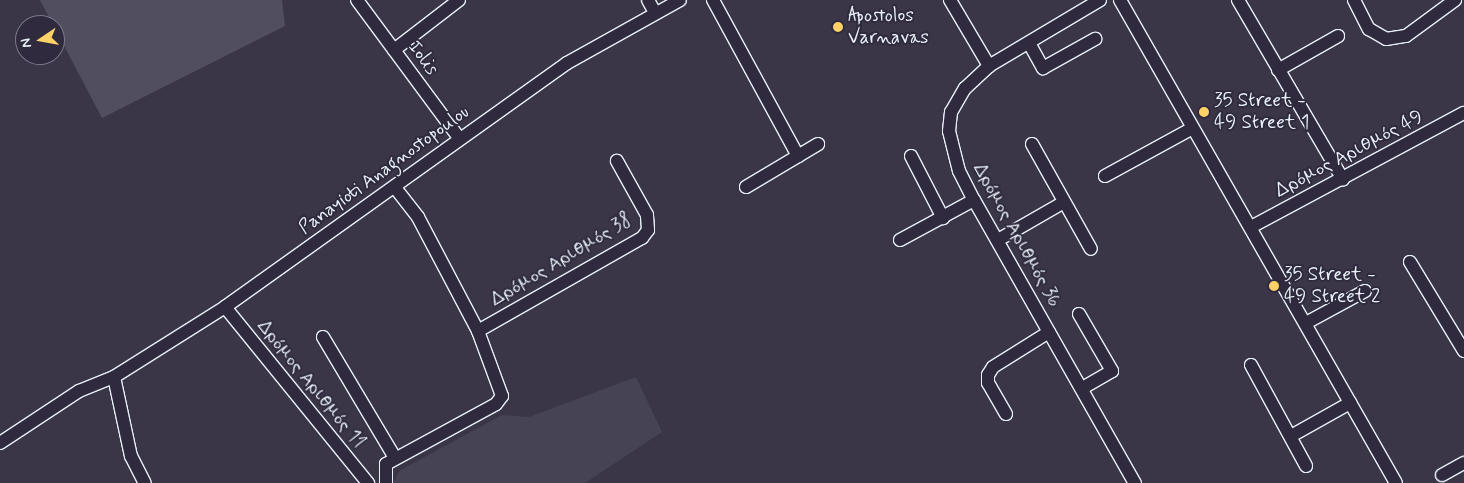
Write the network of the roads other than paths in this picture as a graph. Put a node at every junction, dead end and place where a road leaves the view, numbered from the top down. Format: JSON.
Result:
{"nodes":[{"id":1,"x":357,"y":0,"type":"edge"},
{"id":2,"x":459,"y":0,"type":"edge"},
{"id":3,"x":680,"y":0,"type":"edge"},
{"id":4,"x":713,"y":0,"type":"edge"},
{"id":5,"x":950,"y":0,"type":"edge"},
{"id":6,"x":1100,"y":0,"type":"edge"},
{"id":7,"x":1120,"y":0,"type":"edge"},
{"id":8,"x":1238,"y":0,"type":"edge"},
{"id":9,"x":1354,"y":0,"type":"edge"},
{"id":10,"x":1454,"y":0,"type":"edge"},
{"id":11,"x":651,"y":5,"type":"edge"},
{"id":12,"x":1338,"y":36,"type":"dead end"},
{"id":13,"x":1095,"y":40,"type":"dead end"},
{"id":14,"x":1028,"y":43,"type":"junction"},
{"id":15,"x":394,"y":50,"type":"junction"},
{"id":16,"x":989,"y":66,"type":"junction"},
{"id":17,"x":1278,"y":70,"type":"junction"},
{"id":18,"x":1464,"y":113,"type":"edge"},
{"id":19,"x":1191,"y":129,"type":"junction"},
{"id":20,"x":459,"y":138,"type":"junction"},
{"id":21,"x":818,"y":144,"type":"dead end"},
{"id":22,"x":1032,"y":144,"type":"dead end"},
{"id":23,"x":798,"y":156,"type":"junction"},
{"id":24,"x":911,"y":156,"type":"dead end"},
{"id":25,"x":617,"y":161,"type":"dead end"},
{"id":26,"x":1105,"y":176,"type":"dead end"},
{"id":27,"x":1343,"y":180,"type":"junction"},
{"id":28,"x":746,"y":187,"type":"dead end"},
{"id":29,"x":395,"y":188,"type":"junction"},
{"id":30,"x":974,"y":200,"type":"junction"},
{"id":31,"x":1064,"y":202,"type":"junction"},
{"id":32,"x":943,"y":218,"type":"junction"},
{"id":33,"x":1251,"y":227,"type":"junction"},
{"id":34,"x":900,"y":240,"type":"dead end"},
{"id":35,"x":998,"y":240,"type":"junction"},
{"id":36,"x":1091,"y":249,"type":"dead end"},
{"id":37,"x":1410,"y":262,"type":"dead end"},
{"id":38,"x":1365,"y":291,"type":"dead end"},
{"id":39,"x":225,"y":307,"type":"junction"},
{"id":40,"x":1079,"y":314,"type":"dead end"},
{"id":41,"x":1306,"y":323,"type":"junction"},
{"id":42,"x":478,"y":331,"type":"junction"},
{"id":43,"x":1049,"y":332,"type":"junction"},
{"id":44,"x":323,"y":337,"type":"dead end"},
{"id":45,"x":1464,"y":351,"type":"edge"},
{"id":46,"x":1251,"y":365,"type":"dead end"},
{"id":47,"x":114,"y":376,"type":"junction"},
{"id":48,"x":1082,"y":388,"type":"junction"},
{"id":49,"x":1350,"y":403,"type":"junction"},
{"id":50,"x":1006,"y":414,"type":"dead end"},
{"id":51,"x":1291,"y":436,"type":"junction"},
{"id":52,"x":0,"y":444,"type":"edge"},
{"id":53,"x":395,"y":458,"type":"junction"},
{"id":54,"x":1464,"y":463,"type":"edge"},
{"id":55,"x":1306,"y":466,"type":"dead end"},
{"id":56,"x":1442,"y":475,"type":"dead end"},
{"id":57,"x":144,"y":483,"type":"edge"},
{"id":58,"x":368,"y":483,"type":"edge"},
{"id":59,"x":386,"y":483,"type":"edge"},
{"id":60,"x":1134,"y":483,"type":"edge"},
{"id":61,"x":1396,"y":483,"type":"edge"}],
"edges":[{"from":1,"to":15,"type":"street","name":"Iolis"},
{"from":2,"to":15,"type":"street"},
{"from":3,"to":11,"type":"street","name":"Panayioti Anagnostopoulou"},
{"from":4,"to":23,"type":"street"},
{"from":5,"to":16,"type":"street"},
{"from":6,"to":14,"type":"street","name":"Δρόμος Αριθμός 36"},
{"from":7,"to":19,"type":"street"},
{"from":8,"to":17,"type":"street"},
{"from":9,"to":10,"type":"street"},
{"from":11,"to":20,"type":"street","name":"Panayioti Anagnostopoulou"},
{"from":12,"to":17,"type":"street"},
{"from":13,"to":14,"type":"street"},
{"from":14,"to":16,"type":"street","name":"Δρόμος Αριθμός 36"},
{"from":15,"to":20,"type":"street","name":"Iolis"},
{"from":16,"to":30,"type":"street","name":"Δρόμος Αριθμός 36"},
{"from":17,"to":27,"type":"street"},
{"from":18,"to":27,"type":"street","name":"Δρόμος Αριθμός 49"},
{"from":19,"to":26,"type":"street"},
{"from":19,"to":33,"type":"street"},
{"from":20,"to":29,"type":"street","name":"Panayioti Anagnostopoulou"},
{"from":21,"to":23,"type":"street"},
{"from":22,"to":31,"type":"street"},
{"from":23,"to":28,"type":"street"},
{"from":24,"to":32,"type":"street"},
{"from":25,"to":42,"type":"street","name":"Δρόμος Αριθμός 38"},
{"from":27,"to":33,"type":"street","name":"Δρόμος Αριθμός 49"},
{"from":29,"to":39,"type":"street","name":"Panayioti Anagnostopoulou"},
{"from":29,"to":42,"type":"street"},
{"from":30,"to":32,"type":"street"},
{"from":30,"to":35,"type":"street","name":"Δρόμος Αριθμός 36"},
{"from":31,"to":35,"type":"street"},
{"from":31,"to":36,"type":"street"},
{"from":32,"to":34,"type":"street"},
{"from":33,"to":41,"type":"street"},
{"from":35,"to":43,"type":"street","name":"Δρόμος Αριθμός 36"},
{"from":37,"to":45,"type":"street"},
{"from":38,"to":41,"type":"street"},
{"from":39,"to":47,"type":"street","name":"Panayioti Anagnostopoulou"},
{"from":39,"to":58,"type":"street","name":"Δρόμος Αριθμός 11"},
{"from":40,"to":48,"type":"street"},
{"from":41,"to":49,"type":"street"},
{"from":42,"to":53,"type":"street"},
{"from":43,"to":48,"type":"street","name":"Δρόμος Αριθμός 36"},
{"from":43,"to":50,"type":"street"},
{"from":44,"to":53,"type":"street"},
{"from":46,"to":51,"type":"street"},
{"from":47,"to":52,"type":"street","name":"Panayioti Anagnostopoulou"},
{"from":47,"to":57,"type":"street"},
{"from":48,"to":60,"type":"street","name":"Δρόμος Αριθμός 36"},
{"from":49,"to":51,"type":"street"},
{"from":49,"to":61,"type":"street"},
{"from":51,"to":55,"type":"street"},
{"from":53,"to":59,"type":"street"},
{"from":54,"to":56,"type":"street"}]}
